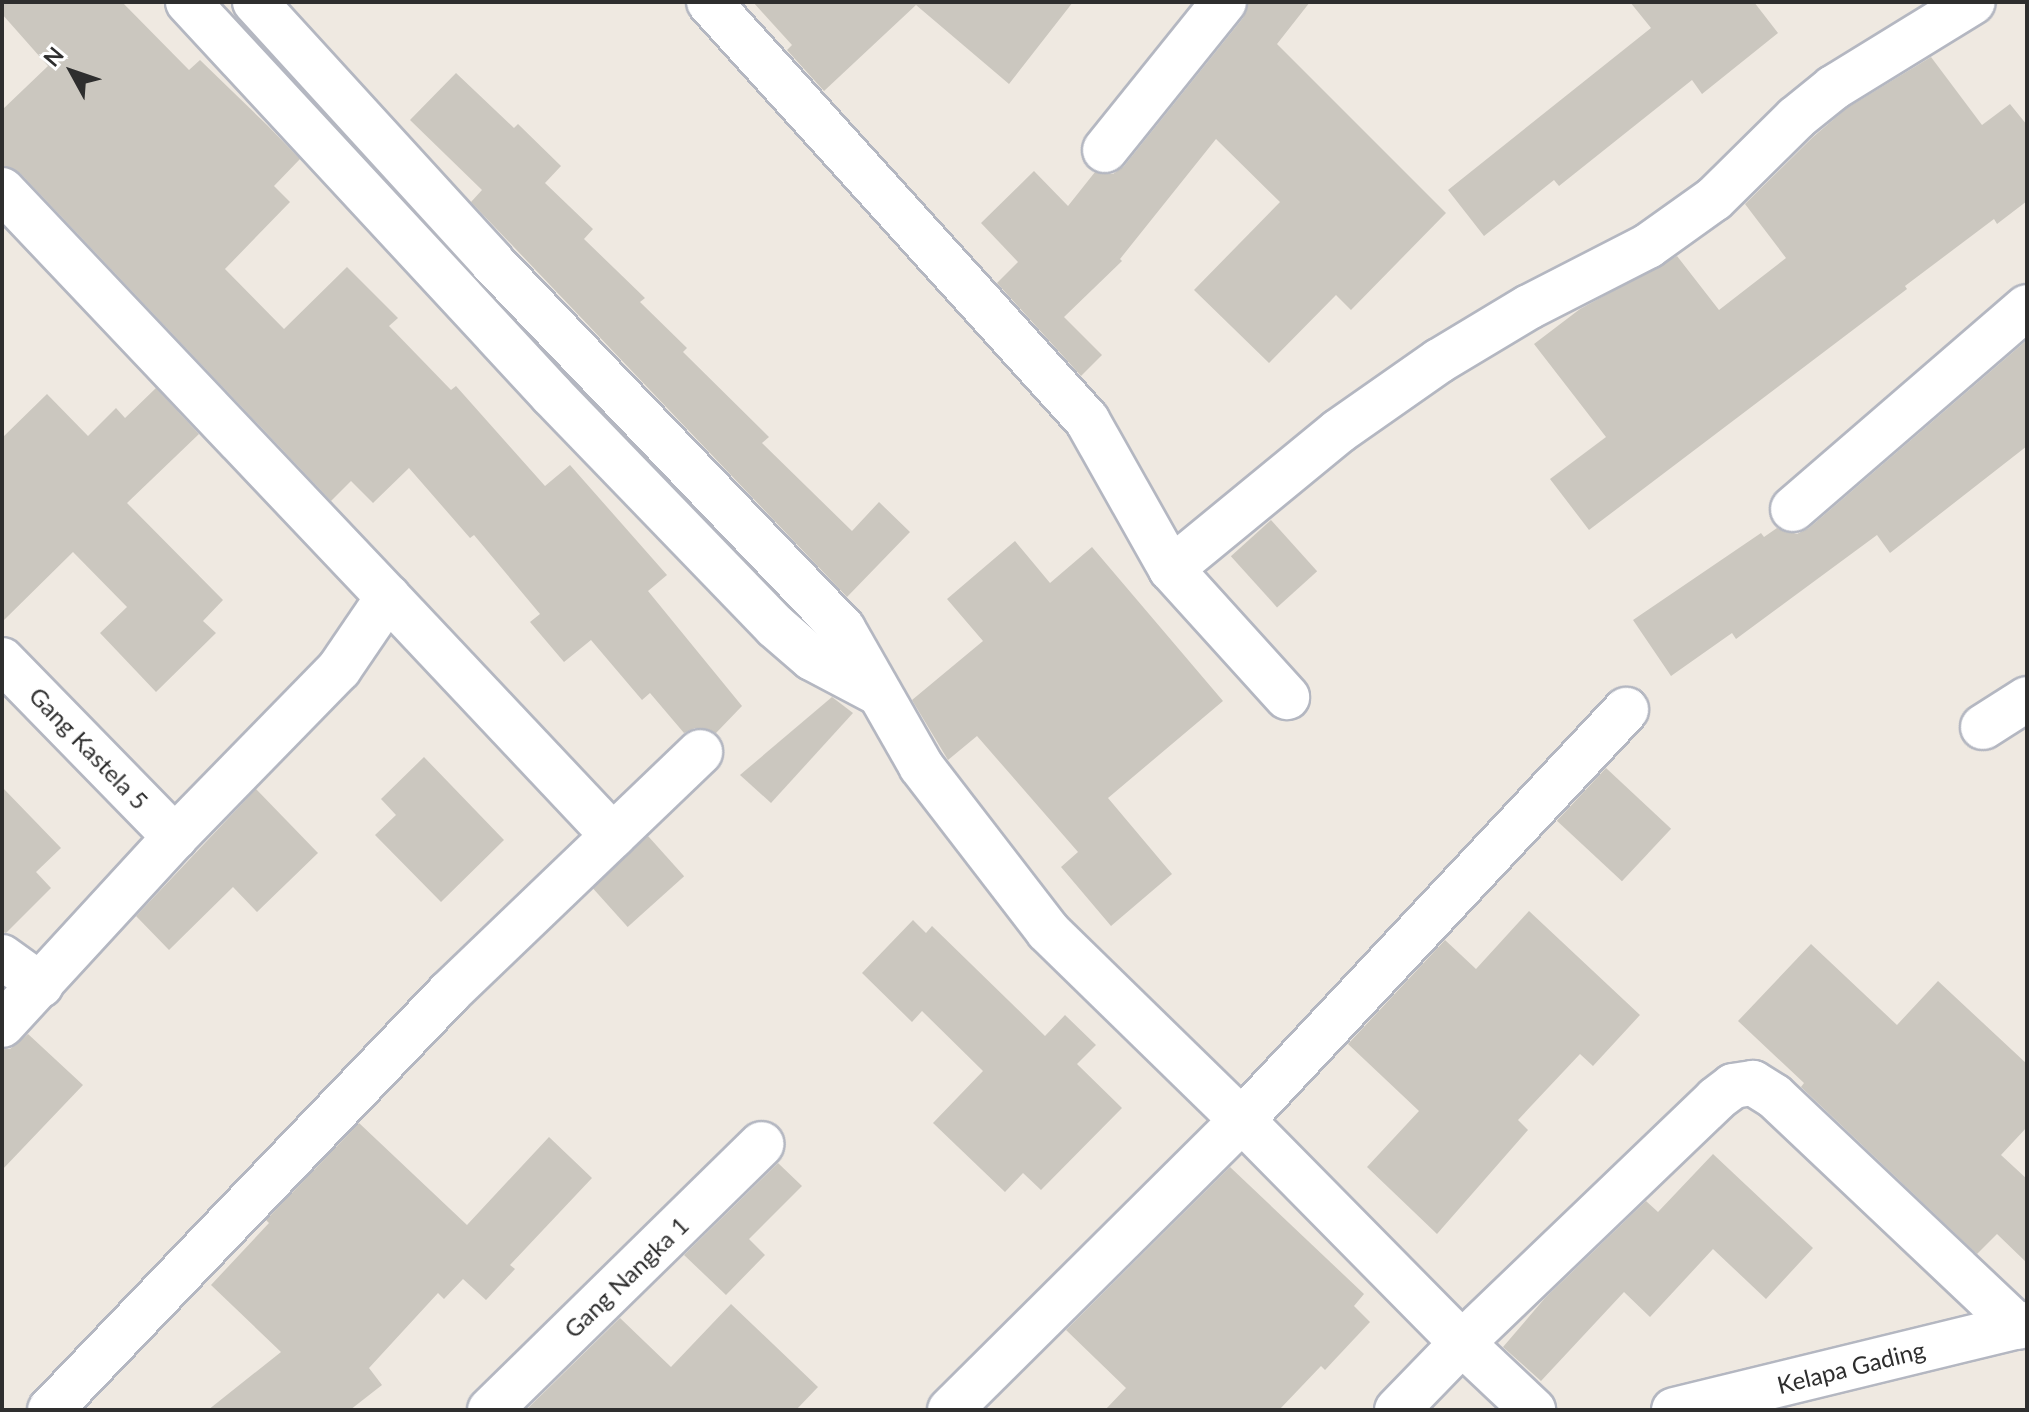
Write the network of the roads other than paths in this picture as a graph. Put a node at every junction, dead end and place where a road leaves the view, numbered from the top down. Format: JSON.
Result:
{"nodes":[{"id":1,"x":188,"y":2,"type":"edge"},
{"id":2,"x":255,"y":2,"type":"edge"},
{"id":3,"x":709,"y":2,"type":"edge"},
{"id":4,"x":1224,"y":2,"type":"edge"},
{"id":5,"x":1973,"y":2,"type":"edge"},
{"id":6,"x":351,"y":111,"type":"junction"},
{"id":7,"x":314,"y":141,"type":"junction"},
{"id":8,"x":1105,"y":150,"type":"dead end"},
{"id":9,"x":2,"y":190,"type":"edge"},
{"id":10,"x":2027,"y":307,"type":"edge"},
{"id":11,"x":1793,"y":509,"type":"dead end"},
{"id":12,"x":1171,"y":569,"type":"junction"},
{"id":13,"x":388,"y":597,"type":"junction"},
{"id":14,"x":2,"y":660,"type":"edge"},
{"id":15,"x":878,"y":693,"type":"junction"},
{"id":16,"x":1287,"y":697,"type":"dead end"},
{"id":17,"x":2027,"y":699,"type":"edge"},
{"id":18,"x":1626,"y":710,"type":"dead end"},
{"id":19,"x":1983,"y":727,"type":"dead end"},
{"id":20,"x":700,"y":752,"type":"dead end"},
{"id":21,"x":613,"y":836,"type":"junction"},
{"id":22,"x":175,"y":837,"type":"junction"},
{"id":23,"x":2,"y":957,"type":"edge"},
{"id":24,"x":41,"y":985,"type":"junction"},
{"id":25,"x":2,"y":1025,"type":"edge"},
{"id":26,"x":1242,"y":1120,"type":"junction"},
{"id":27,"x":762,"y":1144,"type":"dead end"},
{"id":28,"x":2023,"y":1326,"type":"edge"},
{"id":29,"x":1462,"y":1343,"type":"junction"},
{"id":30,"x":50,"y":1410,"type":"edge"},
{"id":31,"x":490,"y":1410,"type":"edge"},
{"id":32,"x":950,"y":1410,"type":"edge"},
{"id":33,"x":1397,"y":1410,"type":"edge"},
{"id":34,"x":1533,"y":1410,"type":"edge"},
{"id":35,"x":1674,"y":1410,"type":"edge"}],
"edges":[{"from":1,"to":7,"type":"street"},
{"from":2,"to":6,"type":"street"},
{"from":3,"to":12,"type":"street"},
{"from":4,"to":8,"type":"street"},
{"from":5,"to":12,"type":"street"},
{"from":6,"to":7,"type":"street"},
{"from":6,"to":15,"type":"street"},
{"from":7,"to":15,"type":"street"},
{"from":9,"to":13,"type":"street"},
{"from":10,"to":11,"type":"street"},
{"from":12,"to":16,"type":"street"},
{"from":13,"to":21,"type":"street"},
{"from":13,"to":22,"type":"street"},
{"from":14,"to":22,"type":"street","name":"Gang Kastela 5"},
{"from":15,"to":26,"type":"street"},
{"from":17,"to":19,"type":"street"},
{"from":18,"to":26,"type":"street"},
{"from":20,"to":21,"type":"street"},
{"from":21,"to":30,"type":"street"},
{"from":22,"to":24,"type":"street"},
{"from":23,"to":24,"type":"street"},
{"from":24,"to":25,"type":"street"},
{"from":26,"to":29,"type":"street"},
{"from":26,"to":32,"type":"street"},
{"from":27,"to":31,"type":"street","name":"Gang Nangka 1"},
{"from":28,"to":29,"type":"street"},
{"from":28,"to":35,"type":"street","name":"Kelapa Gading"},
{"from":29,"to":33,"type":"street"},
{"from":29,"to":34,"type":"street"}]}
